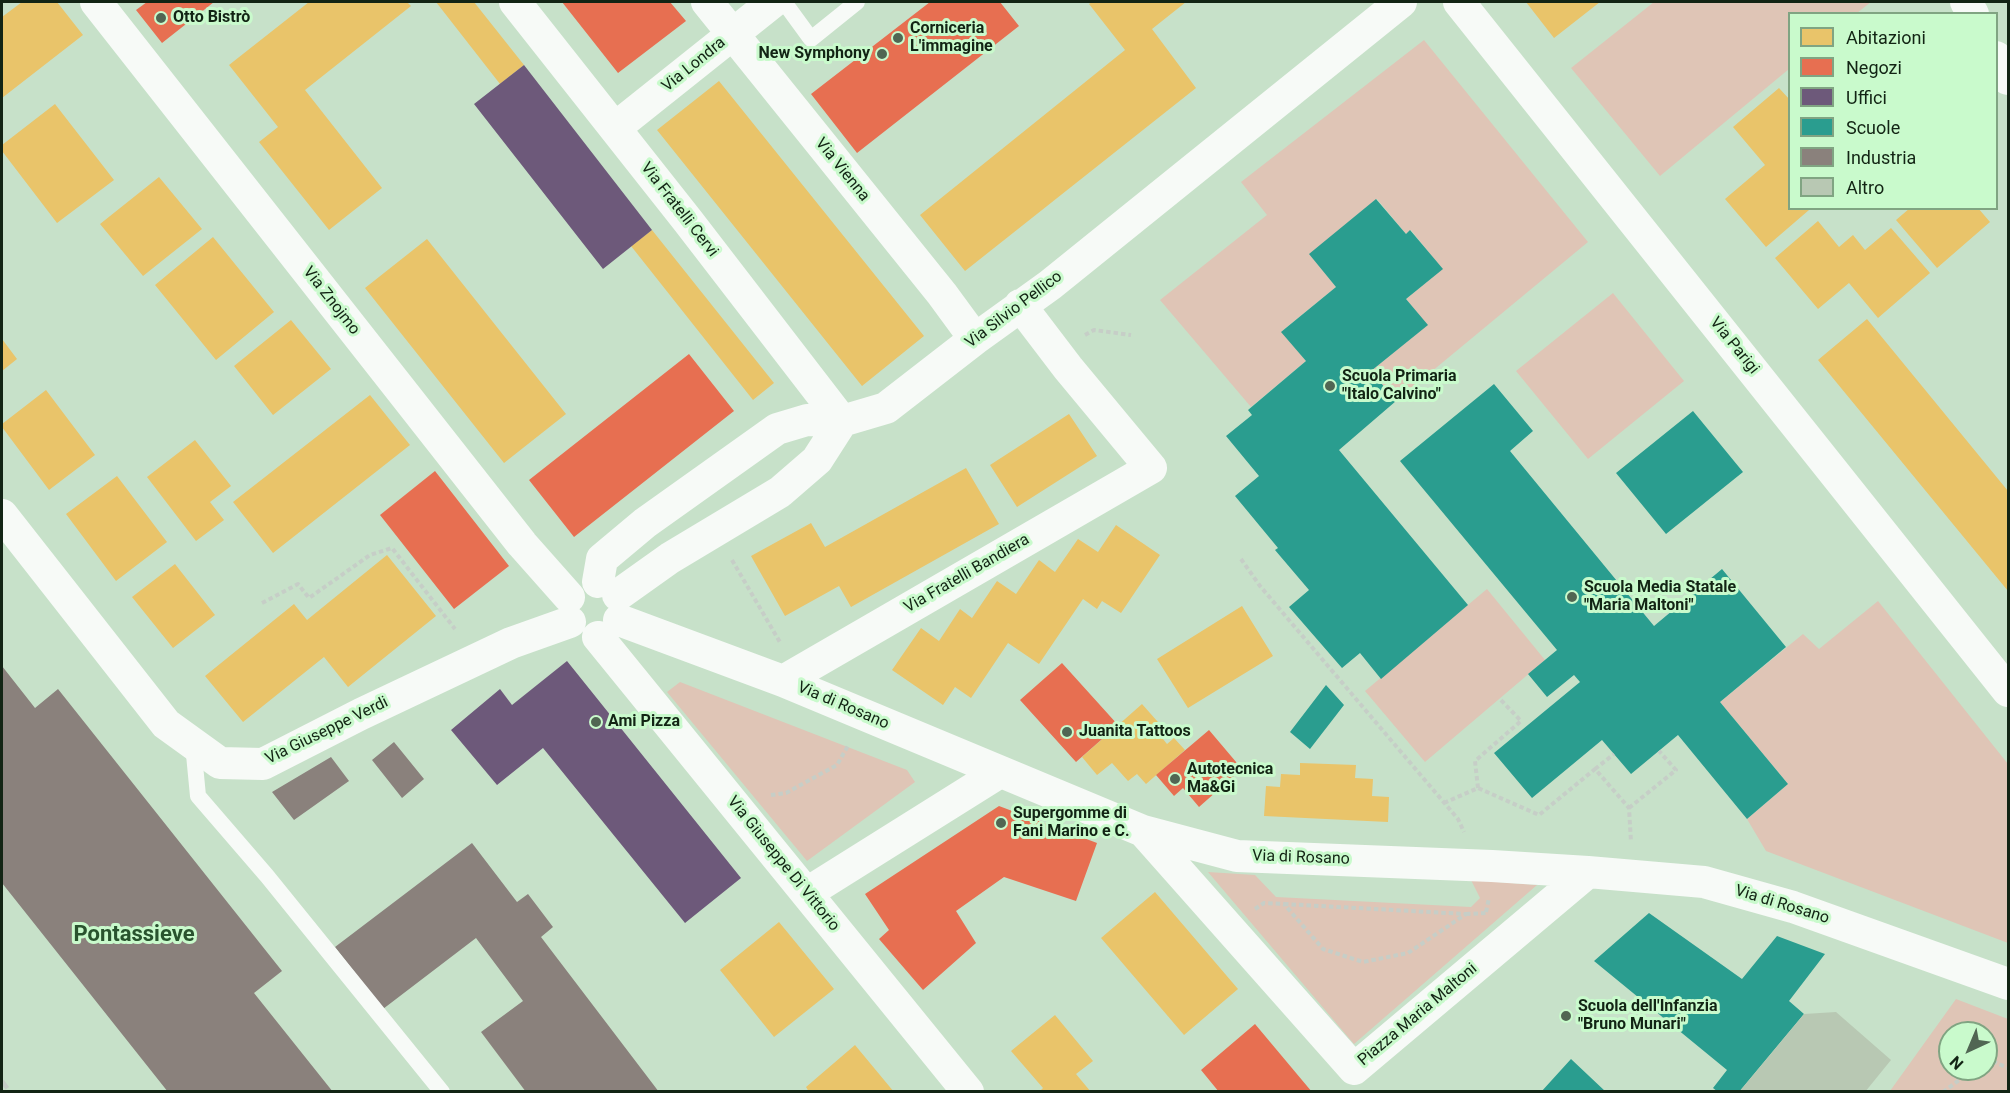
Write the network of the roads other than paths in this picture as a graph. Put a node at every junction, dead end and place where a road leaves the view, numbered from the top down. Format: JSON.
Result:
{"nodes":[{"id":1,"x":96,"y":2,"type":"edge"},
{"id":2,"x":514,"y":2,"type":"edge"},
{"id":3,"x":707,"y":2,"type":"edge"},
{"id":4,"x":773,"y":2,"type":"edge"},
{"id":5,"x":784,"y":2,"type":"edge"},
{"id":6,"x":857,"y":2,"type":"edge"},
{"id":7,"x":1401,"y":2,"type":"edge"},
{"id":8,"x":1459,"y":2,"type":"edge"},
{"id":9,"x":732,"y":34,"type":"junction"},
{"id":10,"x":1998,"y":61,"type":"edge"},
{"id":11,"x":2008,"y":79,"type":"edge"},
{"id":12,"x":615,"y":128,"type":"junction"},
{"id":13,"x":1020,"y":305,"type":"junction"},
{"id":14,"x":975,"y":339,"type":"junction"},
{"id":15,"x":842,"y":421,"type":"junction"},
{"id":16,"x":2,"y":515,"type":"edge"},
{"id":17,"x":608,"y":608,"type":"junction"},
{"id":18,"x":570,"y":610,"type":"junction"},
{"id":19,"x":783,"y":681,"type":"junction"},
{"id":20,"x":2008,"y":691,"type":"edge"},
{"id":21,"x":193,"y":743,"type":"junction"},
{"id":22,"x":1000,"y":772,"type":"junction"},
{"id":23,"x":1143,"y":831,"type":"junction"},
{"id":24,"x":1588,"y":872,"type":"junction"},
{"id":25,"x":807,"y":893,"type":"junction"},
{"id":26,"x":2008,"y":984,"type":"edge"},
{"id":27,"x":442,"y":1092,"type":"edge"},
{"id":28,"x":968,"y":1092,"type":"edge"}],
"edges":[{"from":1,"to":18,"type":"street","name":"Via Znojmo"},
{"from":2,"to":12,"type":"street","name":"Via Fratelli Cervi"},
{"from":3,"to":9,"type":"street","name":"Via Vienna"},
{"from":4,"to":9,"type":"street","name":"Via Londra"},
{"from":5,"to":6,"type":"lane"},
{"from":7,"to":13,"type":"street","name":"Via Silvio Pellico"},
{"from":8,"to":20,"type":"street","name":"Via Parigi"},
{"from":9,"to":12,"type":"street","name":"Via Londra"},
{"from":9,"to":14,"type":"street","name":"Via Vienna"},
{"from":10,"to":11,"type":"street"},
{"from":12,"to":15,"type":"street","name":"Via Fratelli Cervi"},
{"from":13,"to":14,"type":"street","name":"Via Silvio Pellico"},
{"from":13,"to":19,"type":"street","name":"Via Fratelli Bandiera"},
{"from":14,"to":15,"type":"street","name":"Via Silvio Pellico"},
{"from":15,"to":17,"type":"street"},
{"from":15,"to":17,"type":"street","name":"Via Silvio Pellico"},
{"from":16,"to":21,"type":"street","name":"Via Giuseppe Verdi"},
{"from":17,"to":18,"type":"street","name":"Via Znojmo"},
{"from":17,"to":18,"type":"street","name":"Via Giuseppe Verdi"},
{"from":17,"to":19,"type":"street","name":"Via di Rosano"},
{"from":17,"to":25,"type":"street","name":"Via Giuseppe Di Vittorio"},
{"from":18,"to":21,"type":"street","name":"Via Giuseppe Verdi"},
{"from":19,"to":22,"type":"street","name":"Via di Rosano"},
{"from":21,"to":27,"type":"lane"},
{"from":22,"to":23,"type":"street","name":"Via di Rosano"},
{"from":22,"to":25,"type":"street"},
{"from":23,"to":24,"type":"street","name":"Via di Rosano"},
{"from":23,"to":24,"type":"street","name":"Piazza Maria Maltoni"},
{"from":24,"to":26,"type":"street","name":"Via di Rosano"},
{"from":25,"to":28,"type":"street","name":"Via Giuseppe Di Vittorio"}]}
